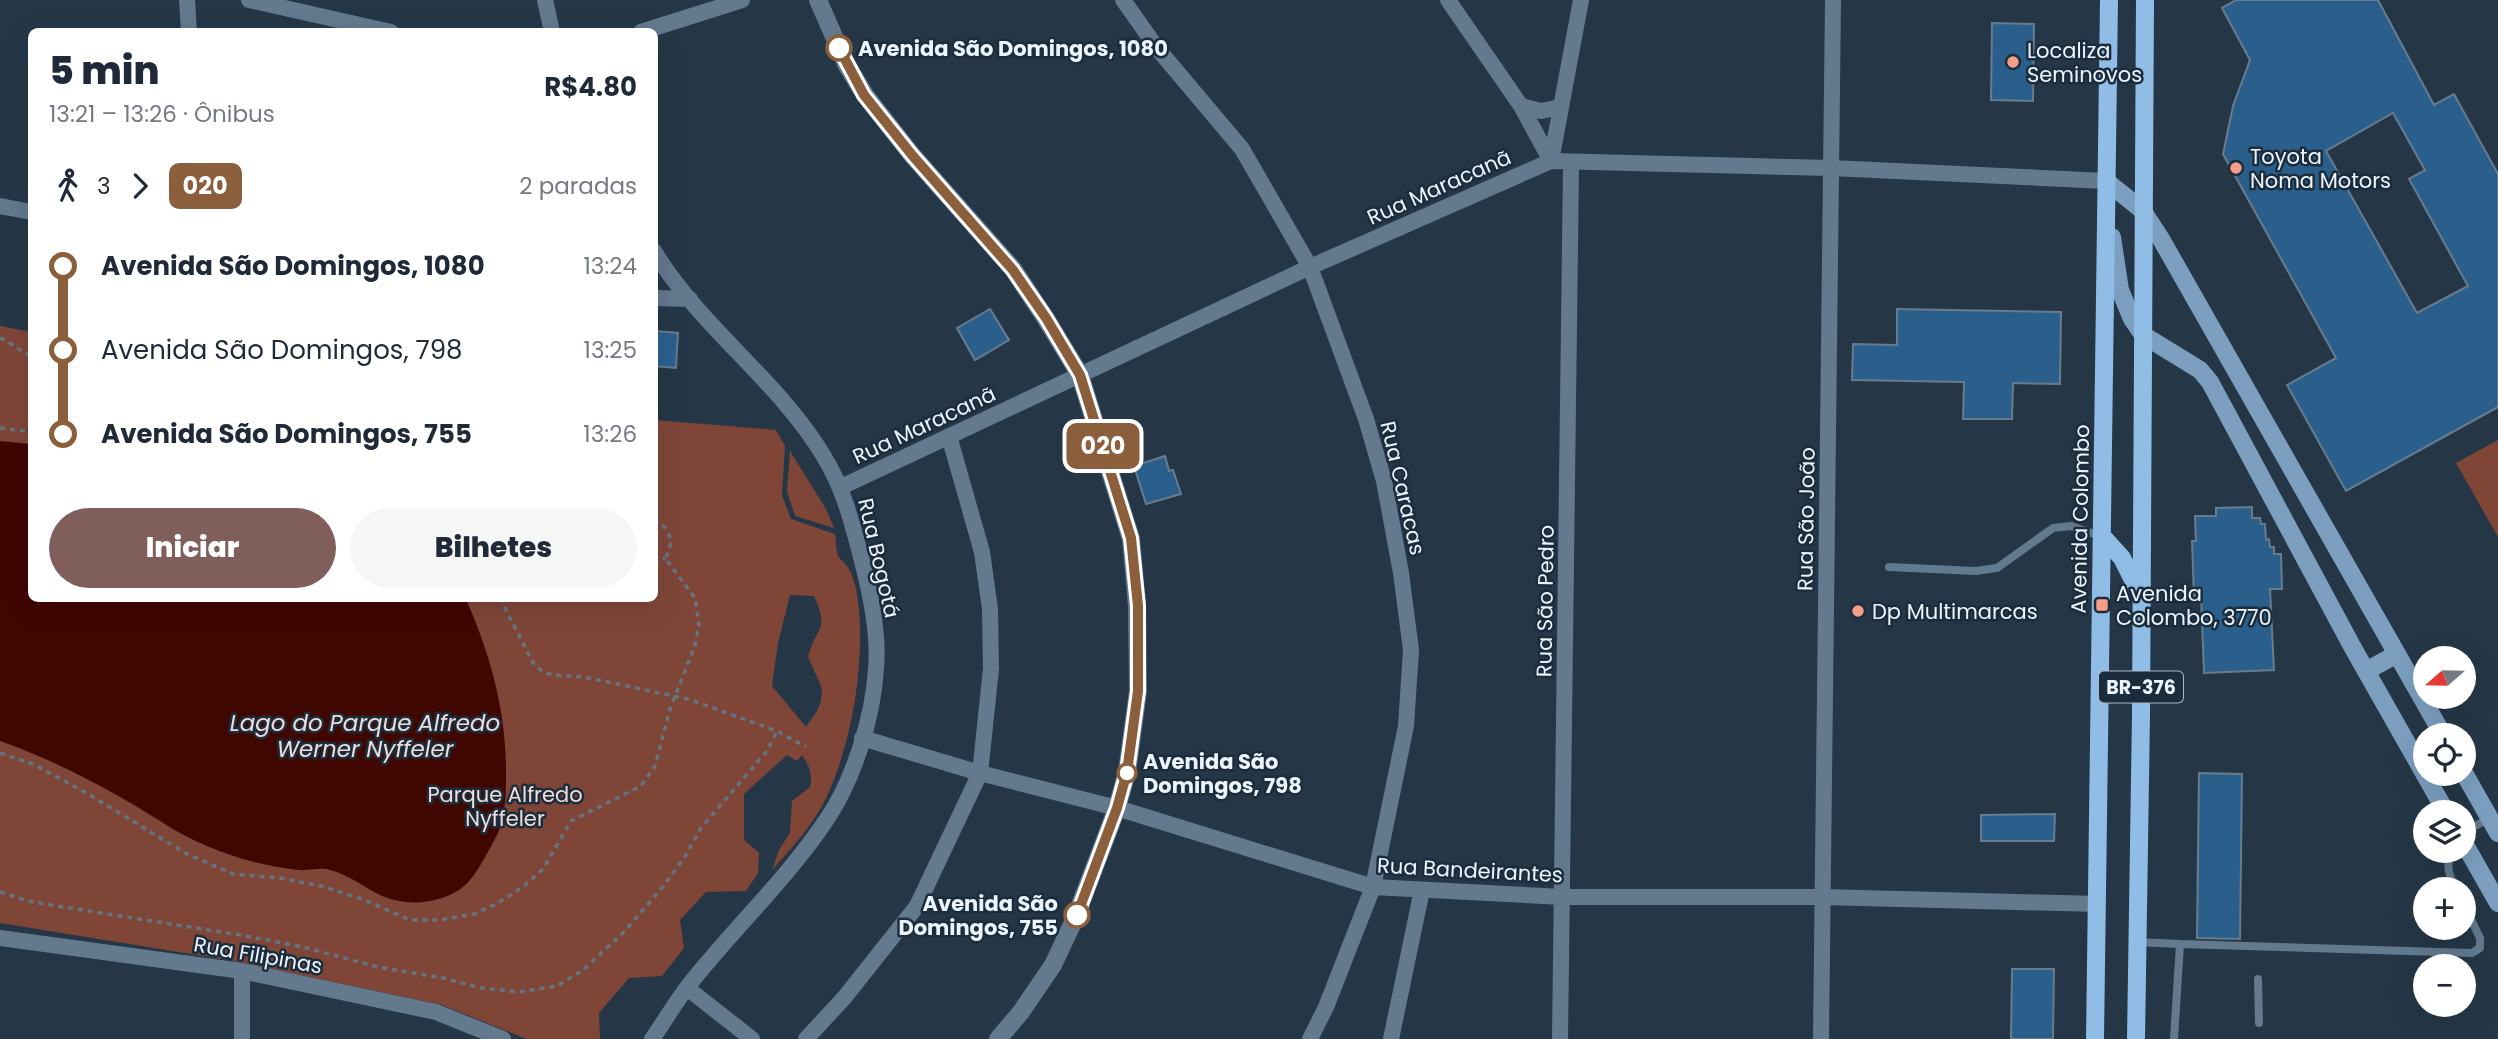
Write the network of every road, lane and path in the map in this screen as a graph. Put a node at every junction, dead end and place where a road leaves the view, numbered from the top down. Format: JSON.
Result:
{"nodes":[{"id":1,"x":187,"y":0,"type":"edge"},
{"id":2,"x":249,"y":0,"type":"edge"},
{"id":3,"x":545,"y":0,"type":"edge"},
{"id":4,"x":742,"y":0,"type":"edge"},
{"id":5,"x":818,"y":0,"type":"edge"},
{"id":6,"x":1123,"y":0,"type":"edge"},
{"id":7,"x":1448,"y":0,"type":"edge"},
{"id":8,"x":1581,"y":0,"type":"edge"},
{"id":9,"x":1833,"y":0,"type":"edge"},
{"id":10,"x":2109,"y":0,"type":"edge"},
{"id":11,"x":2145,"y":0,"type":"edge"},
{"id":12,"x":189,"y":28,"type":"edge"},
{"id":13,"x":373,"y":28,"type":"edge"},
{"id":14,"x":551,"y":28,"type":"edge"},
{"id":15,"x":654,"y":28,"type":"edge"},
{"id":16,"x":1521,"y":106,"type":"junction"},
{"id":17,"x":1560,"y":107,"type":"junction"},
{"id":18,"x":1550,"y":162,"type":"junction"},
{"id":19,"x":1571,"y":164,"type":"junction"},
{"id":20,"x":1831,"y":168,"type":"junction"},
{"id":21,"x":2106,"y":181,"type":"junction"},
{"id":22,"x":0,"y":206,"type":"edge"},
{"id":23,"x":2142,"y":210,"type":"junction"},
{"id":24,"x":28,"y":211,"type":"edge"},
{"id":25,"x":658,"y":256,"type":"edge"},
{"id":26,"x":1310,"y":267,"type":"junction"},
{"id":27,"x":658,"y":299,"type":"edge"},
{"id":28,"x":690,"y":299,"type":"junction"},
{"id":29,"x":2143,"y":335,"type":"junction"},
{"id":30,"x":0,"y":338,"type":"edge"},
{"id":31,"x":28,"y":355,"type":"edge"},
{"id":32,"x":1080,"y":375,"type":"junction"},
{"id":33,"x":0,"y":428,"type":"edge"},
{"id":34,"x":28,"y":432,"type":"edge"},
{"id":35,"x":949,"y":436,"type":"junction"},
{"id":36,"x":841,"y":487,"type":"junction"},
{"id":37,"x":658,"y":522,"type":"edge"},
{"id":38,"x":2103,"y":537,"type":"junction"},
{"id":39,"x":665,"y":558,"type":"junction"},
{"id":40,"x":658,"y":562,"type":"edge"},
{"id":41,"x":1889,"y":567,"type":"dead end"},
{"id":42,"x":2141,"y":596,"type":"junction"},
{"id":43,"x":502,"y":602,"type":"edge"},
{"id":44,"x":2397,"y":654,"type":"junction"},
{"id":45,"x":2366,"y":671,"type":"junction"},
{"id":46,"x":675,"y":696,"type":"junction"},
{"id":47,"x":2436,"y":723,"type":"edge"},
{"id":48,"x":777,"y":731,"type":"junction"},
{"id":49,"x":862,"y":738,"type":"junction"},
{"id":50,"x":806,"y":747,"type":"dead end"},
{"id":51,"x":0,"y":753,"type":"edge"},
{"id":52,"x":980,"y":773,"type":"junction"},
{"id":53,"x":2472,"y":786,"type":"edge"},
{"id":54,"x":2439,"y":800,"type":"edge"},
{"id":55,"x":1117,"y":808,"type":"junction"},
{"id":56,"x":2494,"y":825,"type":"edge"},
{"id":57,"x":2476,"y":829,"type":"edge"},
{"id":58,"x":2475,"y":863,"type":"edge"},
{"id":59,"x":1373,"y":887,"type":"junction"},
{"id":60,"x":1422,"y":890,"type":"junction"},
{"id":61,"x":0,"y":892,"type":"edge"},
{"id":62,"x":1562,"y":897,"type":"junction"},
{"id":63,"x":1822,"y":897,"type":"junction"},
{"id":64,"x":2498,"y":903,"type":"edge"},
{"id":65,"x":2097,"y":904,"type":"junction"},
{"id":66,"x":2476,"y":930,"type":"edge"},
{"id":67,"x":0,"y":938,"type":"edge"},
{"id":68,"x":2137,"y":942,"type":"junction"},
{"id":69,"x":2180,"y":944,"type":"junction"},
{"id":70,"x":242,"y":971,"type":"junction"},
{"id":71,"x":2259,"y":979,"type":"dead end"},
{"id":72,"x":687,"y":988,"type":"junction"},
{"id":73,"x":2259,"y":1023,"type":"dead end"},
{"id":74,"x":242,"y":1039,"type":"edge"},
{"id":75,"x":503,"y":1039,"type":"edge"},
{"id":76,"x":652,"y":1039,"type":"edge"},
{"id":77,"x":752,"y":1039,"type":"edge"},
{"id":78,"x":806,"y":1039,"type":"edge"},
{"id":79,"x":998,"y":1039,"type":"edge"},
{"id":80,"x":1310,"y":1039,"type":"edge"},
{"id":81,"x":1391,"y":1039,"type":"edge"},
{"id":82,"x":1560,"y":1039,"type":"edge"},
{"id":83,"x":1821,"y":1039,"type":"edge"},
{"id":84,"x":2095,"y":1039,"type":"edge"},
{"id":85,"x":2136,"y":1039,"type":"edge"},
{"id":86,"x":2174,"y":1039,"type":"edge"}],
"edges":[{"from":1,"to":12,"type":"street"},
{"from":2,"to":13,"type":"street"},
{"from":3,"to":14,"type":"street"},
{"from":4,"to":15,"type":"street"},
{"from":5,"to":32,"type":"street"},
{"from":6,"to":26,"type":"street","name":"Rua Caracas"},
{"from":7,"to":16,"type":"street"},
{"from":8,"to":17,"type":"street"},
{"from":9,"to":20,"type":"street","name":"Rua São João"},
{"from":10,"to":21,"type":"main road","name":"Avenida Colombo","number":"BR-376"},
{"from":11,"to":23,"type":"main road","number":"BR-376"},
{"from":16,"to":17,"type":"street"},
{"from":16,"to":18,"type":"street"},
{"from":17,"to":18,"type":"street"},
{"from":18,"to":19,"type":"street","name":"Rua Maracanã"},
{"from":18,"to":26,"type":"street","name":"Rua Maracanã"},
{"from":19,"to":20,"type":"street","name":"Rua Maracanã"},
{"from":19,"to":62,"type":"street","name":"Rua São Pedro"},
{"from":20,"to":21,"type":"street","name":"Rua Maracanã"},
{"from":20,"to":63,"type":"street","name":"Rua São João"},
{"from":21,"to":23,"type":"main road"},
{"from":21,"to":29,"type":"main road"},
{"from":21,"to":38,"type":"main road","name":"Avenida Colombo","number":"BR-376"},
{"from":22,"to":24,"type":"street"},
{"from":23,"to":29,"type":"main road","number":"BR-376"},
{"from":23,"to":44,"type":"main road"},
{"from":25,"to":28,"type":"street","name":"Rua Bogotá"},
{"from":26,"to":32,"type":"street","name":"Rua Maracanã"},
{"from":26,"to":59,"type":"street","name":"Rua Caracas"},
{"from":27,"to":28,"type":"street"},
{"from":28,"to":36,"type":"street","name":"Rua Bogotá"},
{"from":29,"to":42,"type":"main road","number":"BR-376"},
{"from":29,"to":45,"type":"main road"},
{"from":30,"to":31,"type":"path"},
{"from":32,"to":35,"type":"street","name":"Rua Maracanã"},
{"from":32,"to":55,"type":"street"},
{"from":33,"to":34,"type":"path"},
{"from":35,"to":36,"type":"street","name":"Rua Maracanã"},
{"from":35,"to":52,"type":"street"},
{"from":36,"to":49,"type":"street","name":"Rua Bogotá"},
{"from":37,"to":39,"type":"path"},
{"from":38,"to":41,"type":"lane"},
{"from":38,"to":42,"type":"main road"},
{"from":38,"to":65,"type":"main road","name":"Avenida Colombo","number":"BR-376"},
{"from":39,"to":40,"type":"path"},
{"from":39,"to":46,"type":"path"},
{"from":42,"to":68,"type":"main road","number":"BR-376"},
{"from":43,"to":46,"type":"path"},
{"from":44,"to":45,"type":"main road"},
{"from":44,"to":47,"type":"main road"},
{"from":45,"to":54,"type":"main road"},
{"from":46,"to":48,"type":"path"},
{"from":46,"to":51,"type":"path"},
{"from":48,"to":50,"type":"path"},
{"from":48,"to":61,"type":"path"},
{"from":49,"to":52,"type":"street","name":"Rua Bandeirantes"},
{"from":49,"to":72,"type":"street","name":"Rua Bogotá"},
{"from":52,"to":55,"type":"street","name":"Rua Bandeirantes"},
{"from":52,"to":78,"type":"street"},
{"from":53,"to":56,"type":"main road"},
{"from":55,"to":59,"type":"street","name":"Rua Bandeirantes"},
{"from":55,"to":79,"type":"street"},
{"from":56,"to":57,"type":"lane"},
{"from":58,"to":64,"type":"main road"},
{"from":59,"to":60,"type":"street","name":"Rua Bandeirantes"},
{"from":59,"to":80,"type":"street","name":"Rua Caracas"},
{"from":60,"to":62,"type":"street","name":"Rua Bandeirantes"},
{"from":60,"to":81,"type":"street"},
{"from":62,"to":63,"type":"street","name":"Rua Bandeirantes"},
{"from":62,"to":82,"type":"street","name":"Rua São Pedro"},
{"from":63,"to":65,"type":"street","name":"Rua Bandeirantes"},
{"from":63,"to":83,"type":"street","name":"Rua São João"},
{"from":65,"to":84,"type":"main road","name":"Avenida Colombo","number":"BR-376"},
{"from":66,"to":69,"type":"lane"},
{"from":67,"to":70,"type":"street","name":"Rua Filipinas"},
{"from":68,"to":69,"type":"lane"},
{"from":68,"to":85,"type":"main road","number":"BR-376"},
{"from":69,"to":86,"type":"lane"},
{"from":70,"to":74,"type":"street"},
{"from":70,"to":75,"type":"street","name":"Rua Filipinas"},
{"from":71,"to":73,"type":"lane"},
{"from":72,"to":76,"type":"street","name":"Rua Bogotá"},
{"from":72,"to":77,"type":"street"}]}
